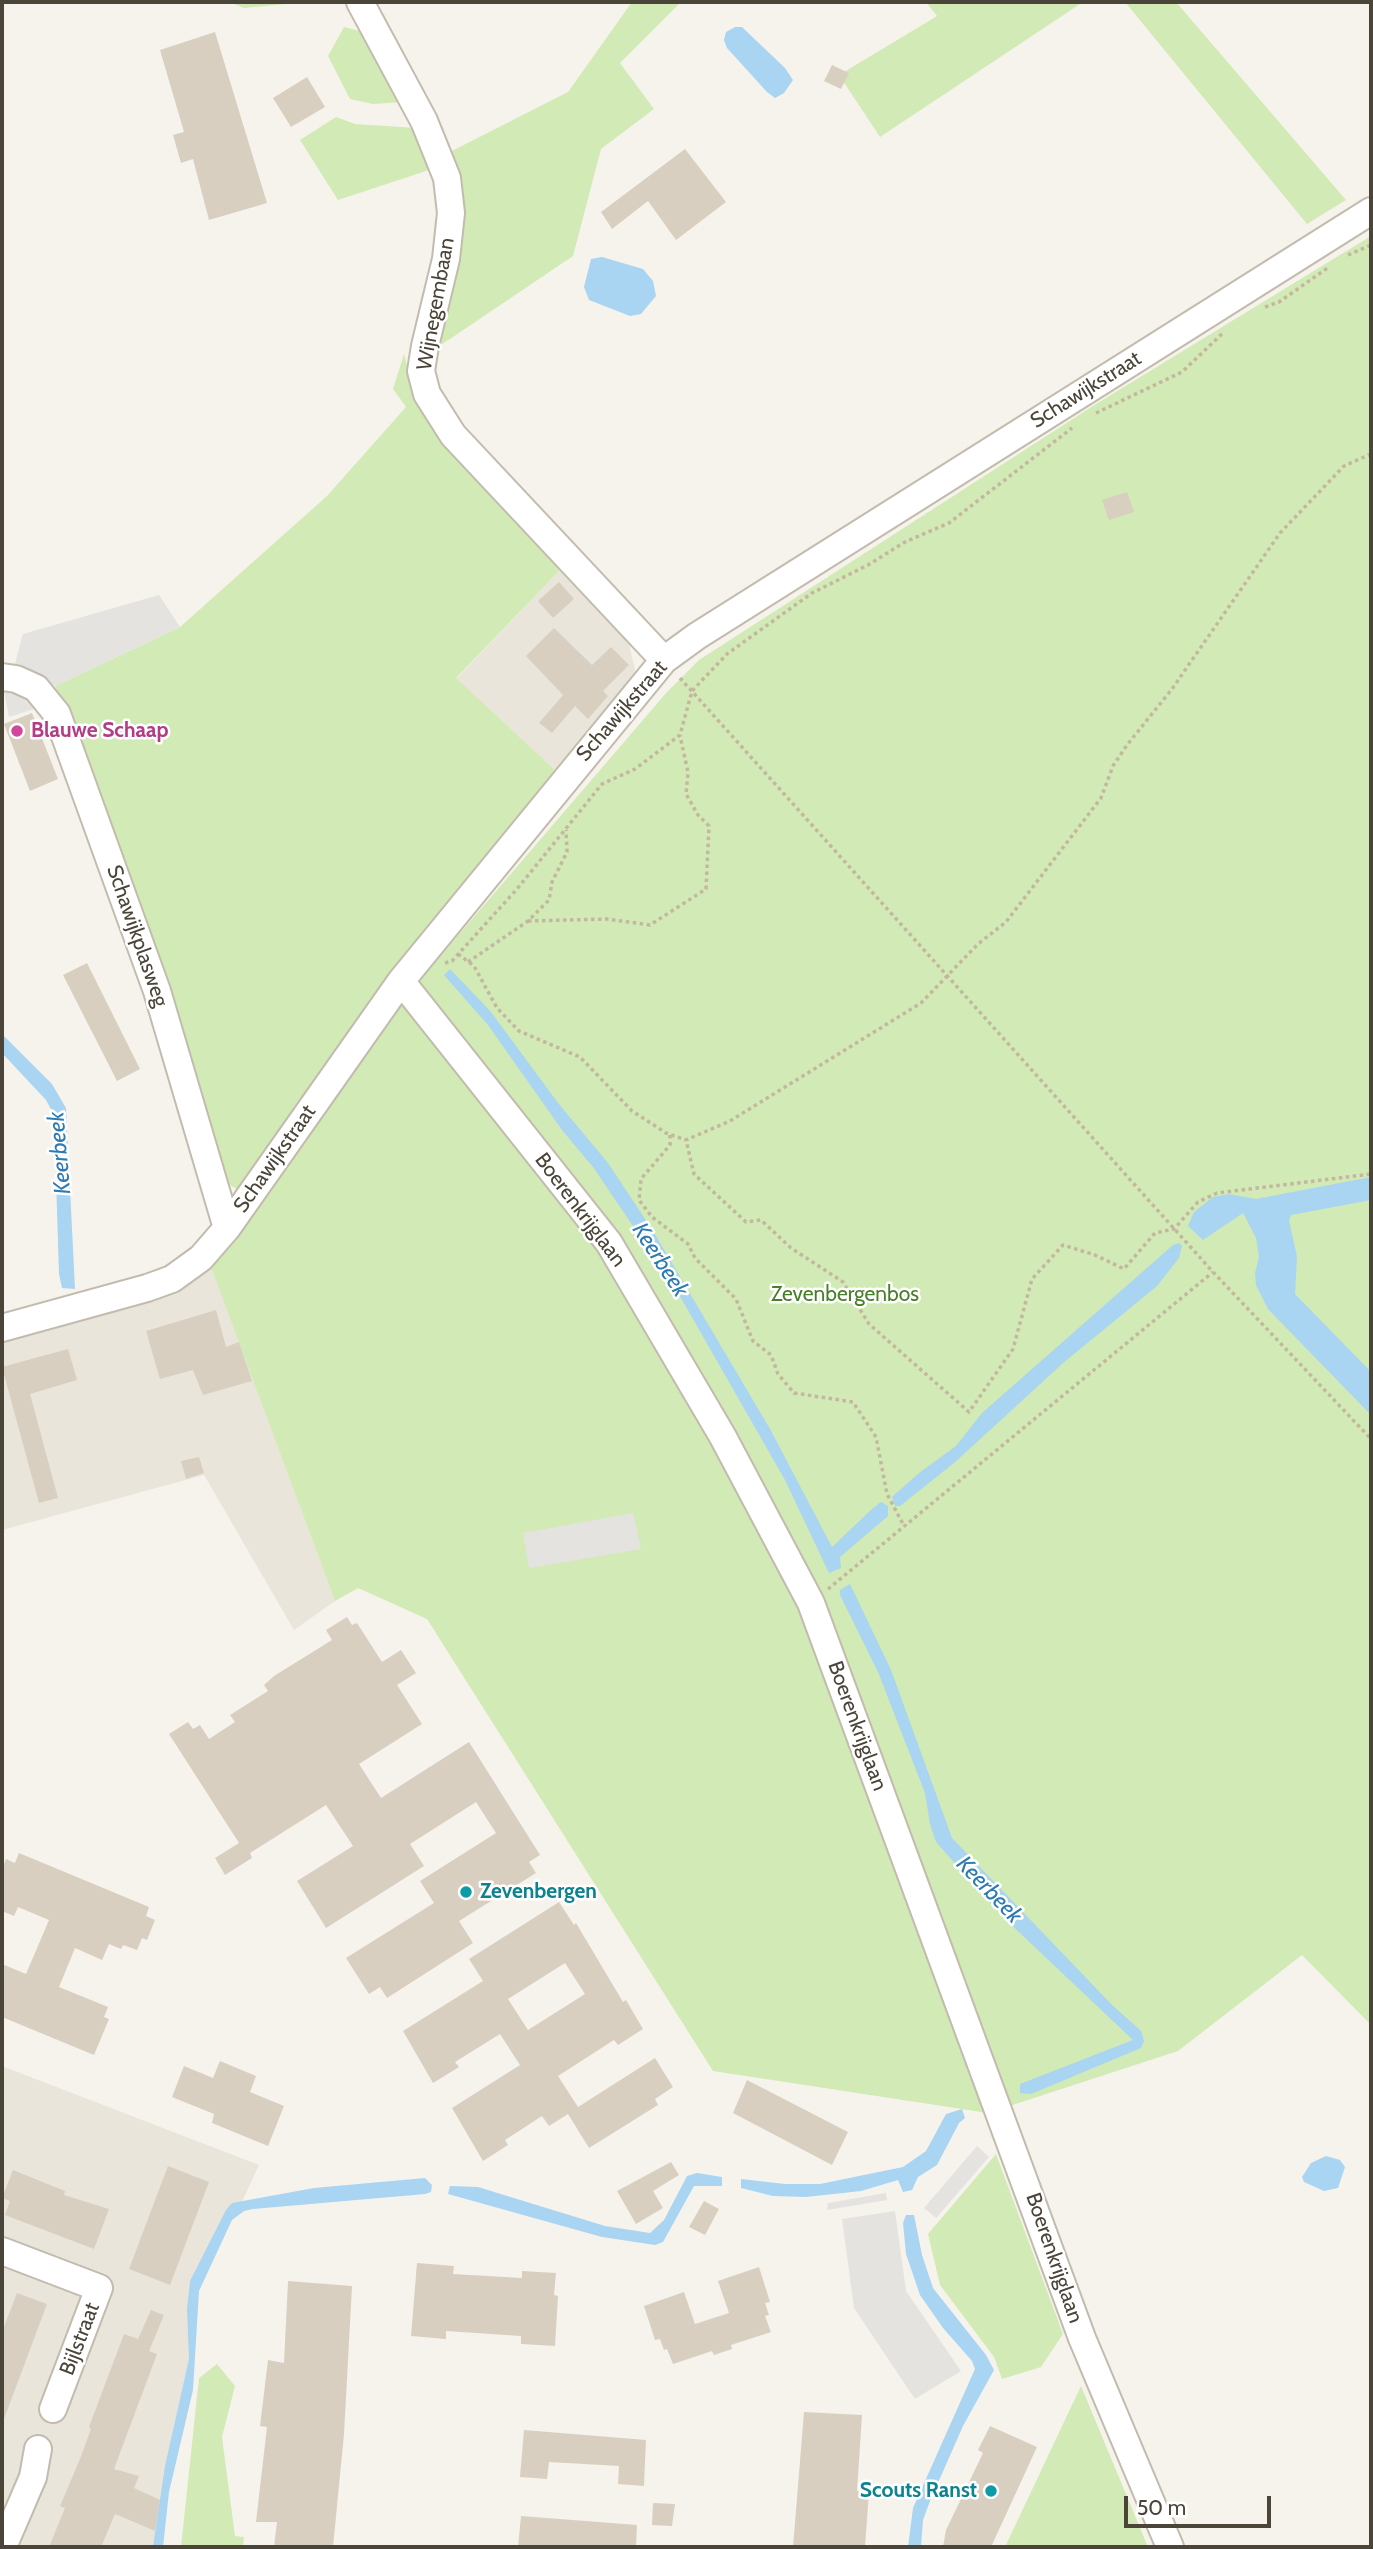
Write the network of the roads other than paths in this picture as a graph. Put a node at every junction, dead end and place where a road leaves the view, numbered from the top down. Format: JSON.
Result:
{"nodes":[{"id":1,"x":360,"y":2,"type":"edge"},
{"id":2,"x":1371,"y":211,"type":"edge"},
{"id":3,"x":664,"y":660,"type":"junction"},
{"id":4,"x":2,"y":677,"type":"edge"},
{"id":5,"x":401,"y":981,"type":"junction"},
{"id":6,"x":227,"y":1228,"type":"junction"},
{"id":7,"x":2,"y":1328,"type":"edge"},
{"id":8,"x":2,"y":2250,"type":"edge"},
{"id":9,"x":53,"y":2409,"type":"dead end"},
{"id":10,"x":38,"y":2449,"type":"dead end"},
{"id":11,"x":3,"y":2547,"type":"edge"},
{"id":12,"x":1170,"y":2547,"type":"edge"}],
"edges":[{"from":1,"to":3,"type":"street","name":"Wijnegembaan"},
{"from":2,"to":3,"type":"street","name":"Schawijkstraat"},
{"from":3,"to":5,"type":"street","name":"Schawijkstraat"},
{"from":4,"to":6,"type":"street","name":"Schawijkplasweg"},
{"from":5,"to":6,"type":"street","name":"Schawijkstraat"},
{"from":5,"to":12,"type":"street","name":"Boerenkrijglaan"},
{"from":6,"to":7,"type":"street","name":"Schawijkstraat"},
{"from":8,"to":9,"type":"street","name":"Bijlstraat"},
{"from":10,"to":11,"type":"street"}]}
